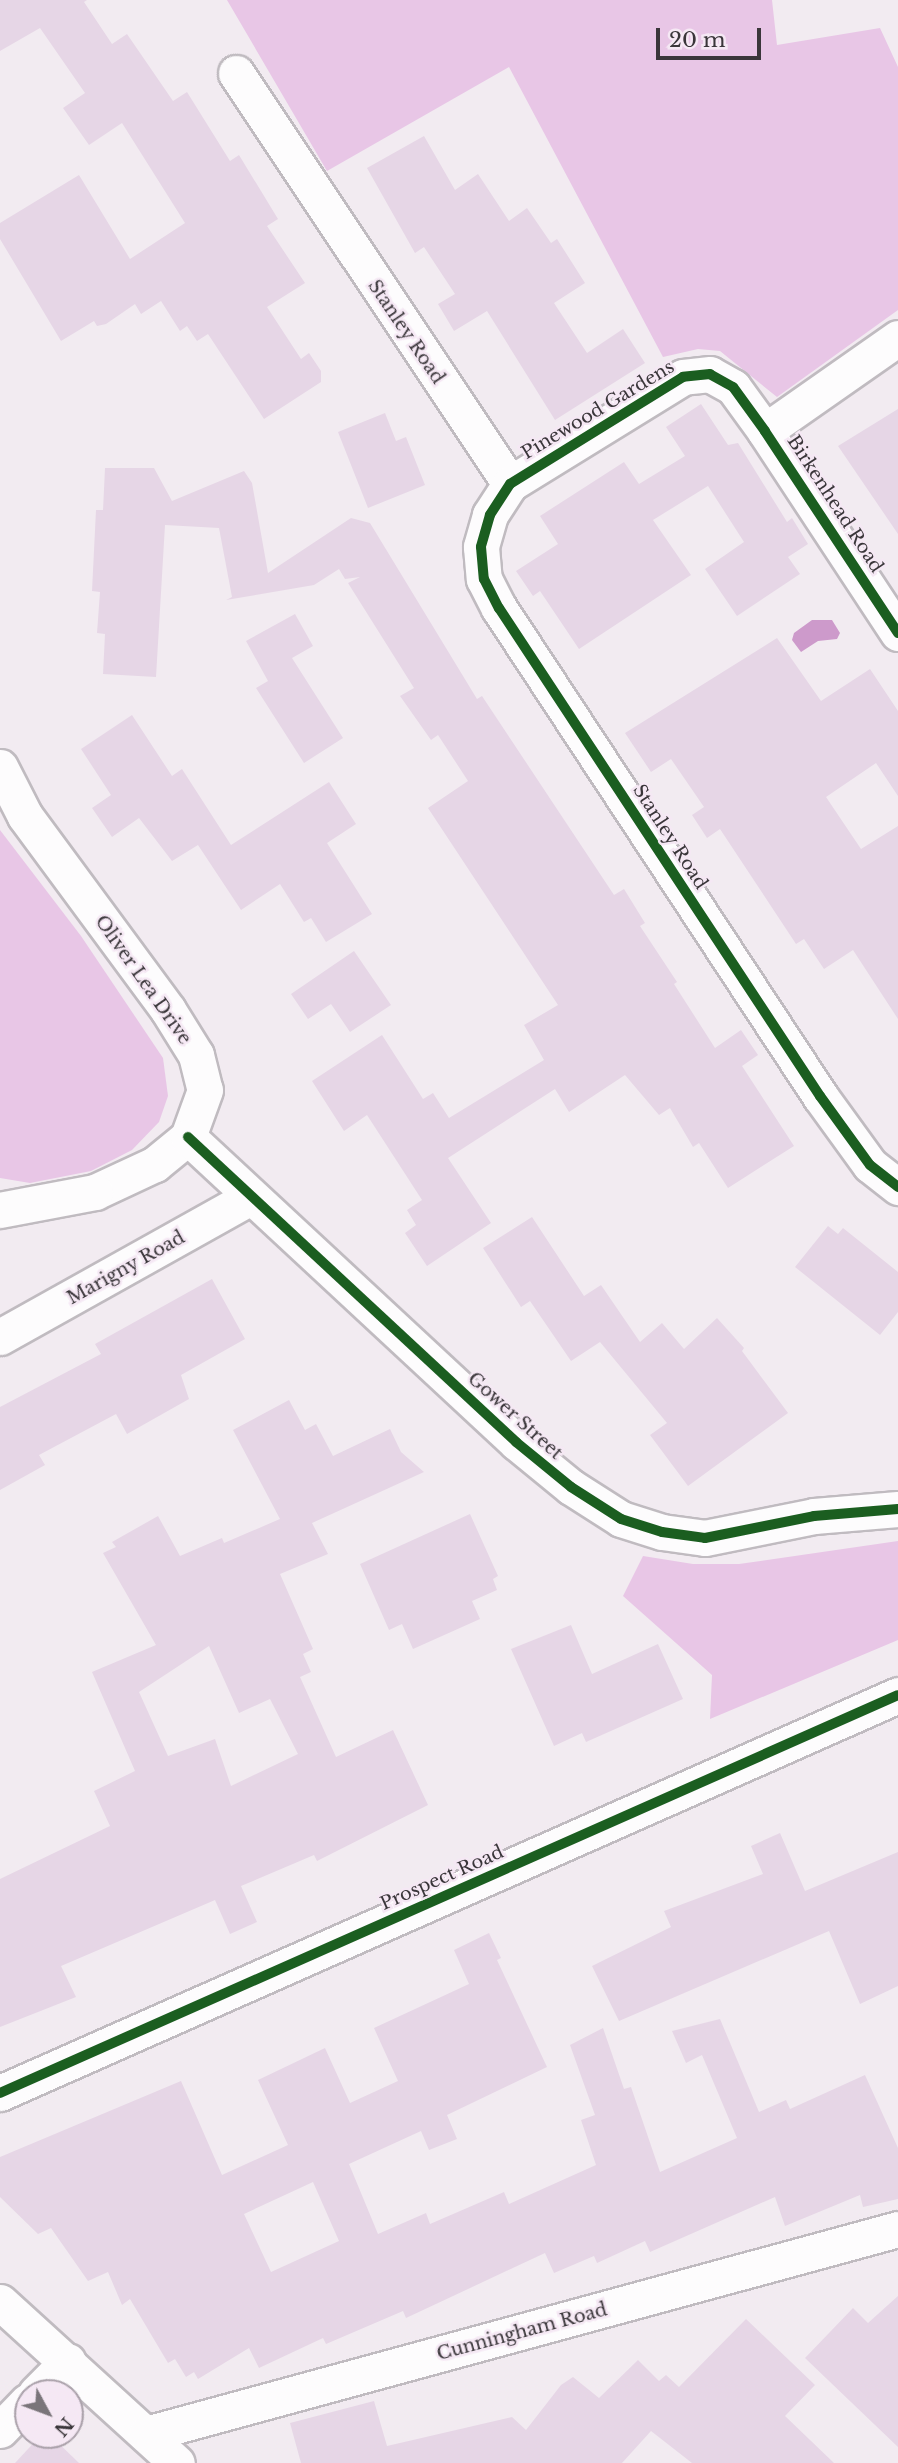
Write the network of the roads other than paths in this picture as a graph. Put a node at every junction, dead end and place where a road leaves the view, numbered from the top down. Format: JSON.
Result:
{"nodes":[{"id":1,"x":236,"y":73,"type":"dead end"},
{"id":2,"x":898,"y":338,"type":"edge"},
{"id":3,"x":765,"y":431,"type":"junction"},
{"id":4,"x":510,"y":484,"type":"junction"},
{"id":5,"x":898,"y":633,"type":"edge"},
{"id":6,"x":0,"y":767,"type":"edge"},
{"id":7,"x":188,"y":1137,"type":"junction"},
{"id":8,"x":898,"y":1187,"type":"edge"},
{"id":9,"x":251,"y":1197,"type":"junction"},
{"id":10,"x":0,"y":1210,"type":"edge"},
{"id":11,"x":0,"y":1337,"type":"edge"},
{"id":12,"x":898,"y":1510,"type":"edge"},
{"id":13,"x":897,"y":1696,"type":"edge"},
{"id":14,"x":0,"y":2093,"type":"edge"},
{"id":15,"x":898,"y":2229,"type":"edge"},
{"id":16,"x":0,"y":2302,"type":"edge"},
{"id":17,"x":68,"y":2361,"type":"junction"},
{"id":18,"x":50,"y":2379,"type":"edge"},
{"id":19,"x":14,"y":2416,"type":"edge"},
{"id":20,"x":0,"y":2430,"type":"edge"},
{"id":21,"x":146,"y":2434,"type":"junction"},
{"id":22,"x":177,"y":2463,"type":"edge"}],
"edges":[{"from":1,"to":4,"type":"street","name":"Stanley Road"},
{"from":2,"to":3,"type":"street"},
{"from":3,"to":4,"type":"street","name":"Pinewood Gardens"},
{"from":3,"to":5,"type":"street","name":"Birkenhead Road"},
{"from":4,"to":8,"type":"street","name":"Stanley Road"},
{"from":6,"to":7,"type":"street","name":"Oliver Lea Drive"},
{"from":7,"to":9,"type":"street","name":"Gower Street"},
{"from":7,"to":10,"type":"street"},
{"from":9,"to":11,"type":"street","name":"Marigny Road"},
{"from":9,"to":12,"type":"street","name":"Gower Street"},
{"from":13,"to":14,"type":"street","name":"Prospect Road"},
{"from":15,"to":21,"type":"street","name":"Cunningham Road"},
{"from":16,"to":17,"type":"street"},
{"from":17,"to":18,"type":"street"},
{"from":17,"to":21,"type":"street"},
{"from":19,"to":20,"type":"street"},
{"from":21,"to":22,"type":"street"}]}
